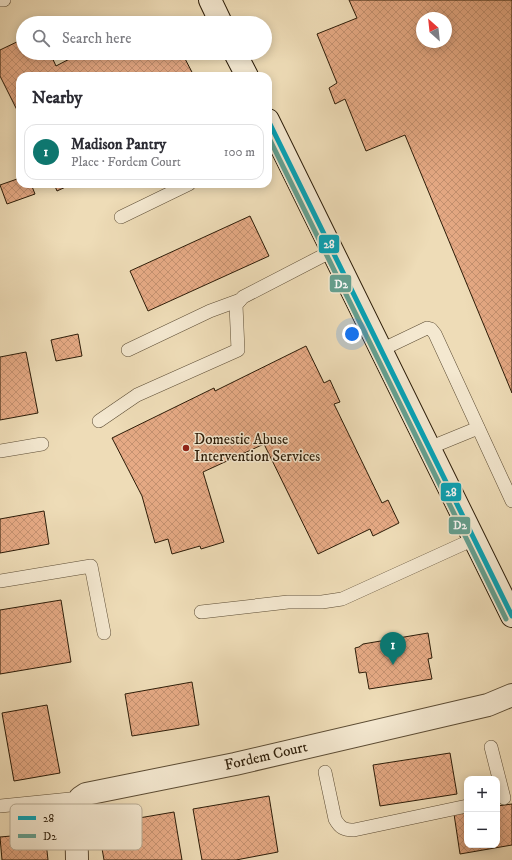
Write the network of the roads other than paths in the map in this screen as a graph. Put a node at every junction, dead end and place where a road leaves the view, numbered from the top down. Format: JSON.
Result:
{"nodes":[{"id":1,"x":0,"y":0,"type":"edge"},
{"id":2,"x":4,"y":0,"type":"edge"},
{"id":3,"x":210,"y":0,"type":"edge"},
{"id":4,"x":218,"y":16,"type":"edge"},
{"id":5,"x":239,"y":60,"type":"edge"},
{"id":6,"x":245,"y":72,"type":"edge"},
{"id":7,"x":273,"y":143,"type":"edge"},
{"id":8,"x":180,"y":188,"type":"edge"},
{"id":9,"x":121,"y":217,"type":"dead end"},
{"id":10,"x":332,"y":251,"type":"junction"},
{"id":11,"x":240,"y":300,"type":"junction"},
{"id":12,"x":128,"y":350,"type":"dead end"},
{"id":13,"x":381,"y":350,"type":"junction"},
{"id":14,"x":99,"y":421,"type":"dead end"},
{"id":15,"x":478,"y":428,"type":"junction"},
{"id":16,"x":42,"y":444,"type":"dead end"},
{"id":17,"x":429,"y":448,"type":"junction"},
{"id":18,"x":0,"y":451,"type":"edge"},
{"id":19,"x":512,"y":501,"type":"edge"},
{"id":20,"x":474,"y":539,"type":"junction"},
{"id":21,"x":0,"y":581,"type":"edge"},
{"id":22,"x":201,"y":612,"type":"dead end"},
{"id":23,"x":512,"y":616,"type":"edge"},
{"id":24,"x":104,"y":633,"type":"dead end"},
{"id":25,"x":512,"y":695,"type":"edge"},
{"id":26,"x":491,"y":747,"type":"dead end"},
{"id":27,"x":325,"y":772,"type":"dead end"},
{"id":28,"x":80,"y":798,"type":"junction"},
{"id":29,"x":504,"y":798,"type":"edge"},
{"id":30,"x":20,"y":804,"type":"edge"},
{"id":31,"x":78,"y":804,"type":"edge"},
{"id":32,"x":10,"y":805,"type":"edge"},
{"id":33,"x":0,"y":806,"type":"edge"},
{"id":34,"x":464,"y":807,"type":"edge"},
{"id":35,"x":77,"y":850,"type":"edge"},
{"id":36,"x":77,"y":860,"type":"edge"}],
"edges":[{"from":1,"to":2,"type":"lane"},
{"from":3,"to":4,"type":"street"},
{"from":5,"to":6,"type":"street"},
{"from":7,"to":10,"type":"street"},
{"from":8,"to":9,"type":"lane"},
{"from":10,"to":11,"type":"lane"},
{"from":10,"to":13,"type":"street"},
{"from":11,"to":12,"type":"lane"},
{"from":11,"to":14,"type":"lane"},
{"from":13,"to":15,"type":"lane"},
{"from":13,"to":17,"type":"street"},
{"from":15,"to":17,"type":"lane"},
{"from":15,"to":19,"type":"lane"},
{"from":16,"to":18,"type":"lane"},
{"from":17,"to":20,"type":"street"},
{"from":20,"to":22,"type":"lane"},
{"from":20,"to":23,"type":"street"},
{"from":21,"to":24,"type":"lane"},
{"from":25,"to":28,"type":"street","name":"Fordem Court"},
{"from":26,"to":29,"type":"lane"},
{"from":27,"to":34,"type":"lane"},
{"from":28,"to":30,"type":"lane"},
{"from":28,"to":31,"type":"street"},
{"from":32,"to":33,"type":"lane"},
{"from":35,"to":36,"type":"street"}]}
